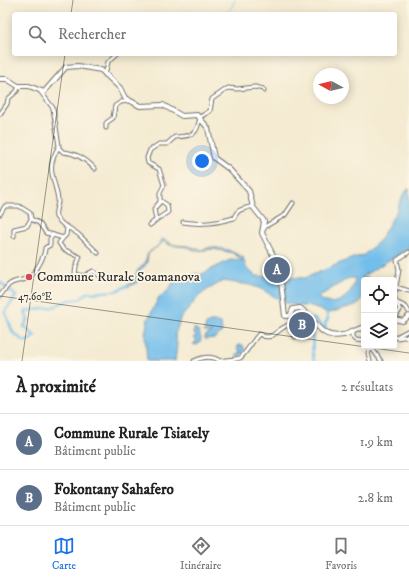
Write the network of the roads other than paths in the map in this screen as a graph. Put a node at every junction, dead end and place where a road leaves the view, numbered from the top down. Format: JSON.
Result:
{"nodes":[{"id":1,"x":115,"y":56,"type":"edge"},
{"id":2,"x":105,"y":75,"type":"junction"},
{"id":3,"x":0,"y":79,"type":"edge"},
{"id":4,"x":20,"y":86,"type":"junction"},
{"id":5,"x":40,"y":91,"type":"junction"},
{"id":6,"x":264,"y":92,"type":"dead end"},
{"id":7,"x":130,"y":101,"type":"junction"},
{"id":8,"x":0,"y":114,"type":"edge"},
{"id":9,"x":200,"y":117,"type":"junction"},
{"id":10,"x":106,"y":128,"type":"dead end"},
{"id":11,"x":58,"y":147,"type":"junction"},
{"id":12,"x":96,"y":169,"type":"dead end"},
{"id":13,"x":161,"y":201,"type":"junction"},
{"id":14,"x":293,"y":203,"type":"dead end"},
{"id":15,"x":253,"y":206,"type":"junction"},
{"id":16,"x":0,"y":214,"type":"edge"},
{"id":17,"x":31,"y":219,"type":"junction"},
{"id":18,"x":156,"y":220,"type":"junction"},
{"id":19,"x":183,"y":222,"type":"dead end"},
{"id":20,"x":150,"y":225,"type":"dead end"},
{"id":21,"x":66,"y":226,"type":"junction"},
{"id":22,"x":262,"y":233,"type":"junction"},
{"id":23,"x":54,"y":234,"type":"junction"},
{"id":24,"x":14,"y":236,"type":"dead end"},
{"id":25,"x":63,"y":238,"type":"junction"},
{"id":26,"x":409,"y":252,"type":"edge"},
{"id":27,"x":98,"y":253,"type":"dead end"},
{"id":28,"x":113,"y":278,"type":"dead end"},
{"id":29,"x":397,"y":278,"type":"edge"},
{"id":30,"x":397,"y":288,"type":"edge"},
{"id":31,"x":409,"y":291,"type":"edge"},
{"id":32,"x":0,"y":296,"type":"edge"},
{"id":33,"x":397,"y":302,"type":"edge"},
{"id":34,"x":397,"y":304,"type":"edge"},
{"id":35,"x":409,"y":312,"type":"edge"},
{"id":36,"x":397,"y":314,"type":"edge"},
{"id":37,"x":409,"y":318,"type":"edge"},
{"id":38,"x":397,"y":320,"type":"edge"},
{"id":39,"x":301,"y":324,"type":"junction"},
{"id":40,"x":361,"y":328,"type":"edge"},
{"id":41,"x":292,"y":329,"type":"dead end"},
{"id":42,"x":319,"y":329,"type":"junction"},
{"id":43,"x":352,"y":330,"type":"junction"},
{"id":44,"x":409,"y":330,"type":"edge"},
{"id":45,"x":409,"y":336,"type":"edge"},
{"id":46,"x":295,"y":337,"type":"dead end"},
{"id":47,"x":397,"y":337,"type":"edge"},
{"id":48,"x":397,"y":338,"type":"edge"},
{"id":49,"x":361,"y":341,"type":"edge"},
{"id":50,"x":370,"y":349,"type":"edge"},
{"id":51,"x":372,"y":349,"type":"edge"},
{"id":52,"x":194,"y":361,"type":"edge"},
{"id":53,"x":220,"y":361,"type":"edge"},
{"id":54,"x":370,"y":361,"type":"edge"},
{"id":55,"x":381,"y":361,"type":"edge"}],
"edges":[{"from":1,"to":2,"type":"street"},
{"from":2,"to":5,"type":"main road"},
{"from":2,"to":7,"type":"main road"},
{"from":3,"to":4,"type":"main road"},
{"from":4,"to":5,"type":"main road"},
{"from":4,"to":8,"type":"street"},
{"from":5,"to":11,"type":"street"},
{"from":6,"to":9,"type":"street"},
{"from":7,"to":9,"type":"main road"},
{"from":7,"to":10,"type":"street"},
{"from":9,"to":13,"type":"street"},
{"from":9,"to":15,"type":"main road"},
{"from":11,"to":12,"type":"street"},
{"from":11,"to":21,"type":"street"},
{"from":13,"to":18,"type":"street"},
{"from":13,"to":18,"type":"street"},
{"from":14,"to":22,"type":"street"},
{"from":15,"to":19,"type":"street"},
{"from":15,"to":22,"type":"main road"},
{"from":16,"to":17,"type":"street"},
{"from":17,"to":23,"type":"street"},
{"from":17,"to":24,"type":"street"},
{"from":18,"to":20,"type":"street"},
{"from":21,"to":25,"type":"street"},
{"from":21,"to":27,"type":"street"},
{"from":22,"to":42,"type":"main road"},
{"from":23,"to":25,"type":"street"},
{"from":23,"to":32,"type":"street"},
{"from":25,"to":28,"type":"street"},
{"from":26,"to":29,"type":"street"},
{"from":30,"to":31,"type":"street"},
{"from":33,"to":35,"type":"street"},
{"from":34,"to":36,"type":"street"},
{"from":37,"to":38,"type":"main road"},
{"from":39,"to":41,"type":"street"},
{"from":39,"to":42,"type":"street"},
{"from":39,"to":46,"type":"street"},
{"from":39,"to":53,"type":"street"},
{"from":40,"to":43,"type":"main road"},
{"from":42,"to":43,"type":"main road"},
{"from":43,"to":49,"type":"street"},
{"from":44,"to":47,"type":"street"},
{"from":45,"to":48,"type":"street"},
{"from":50,"to":54,"type":"street"},
{"from":51,"to":55,"type":"street"},
{"from":52,"to":53,"type":"street"}]}
